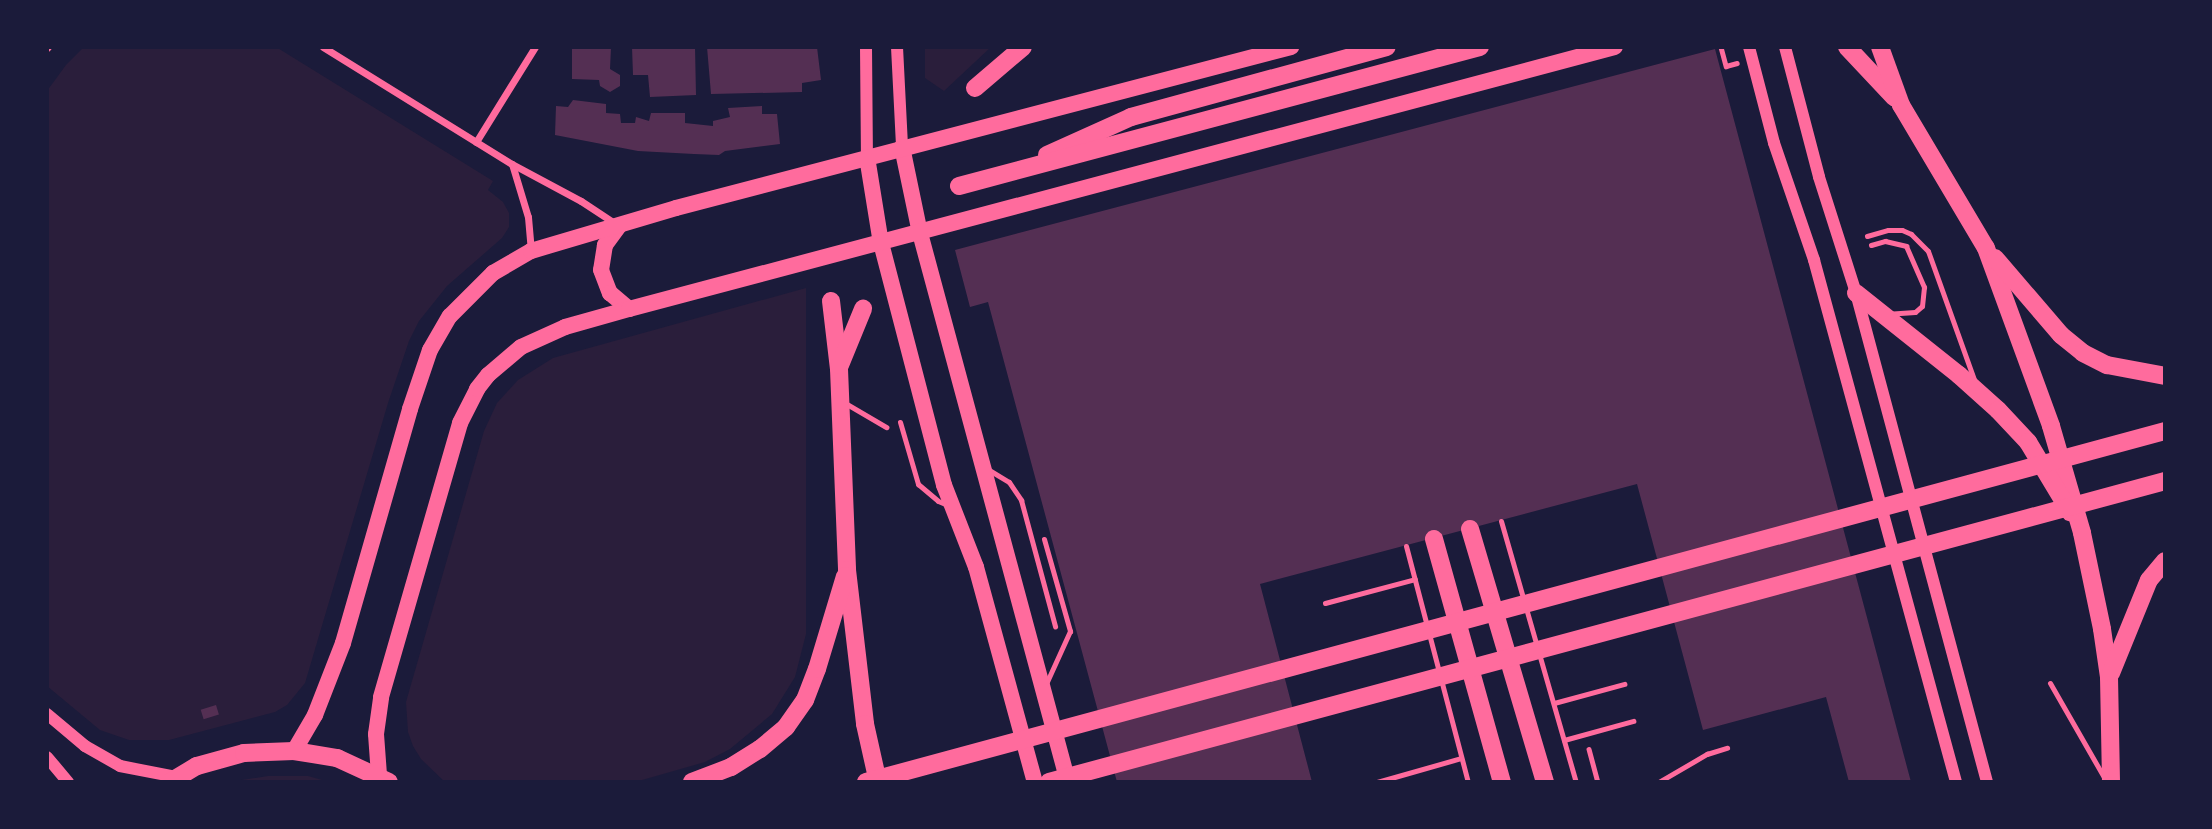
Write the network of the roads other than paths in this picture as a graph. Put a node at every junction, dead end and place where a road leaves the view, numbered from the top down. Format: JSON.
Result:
{"nodes":[{"id":1,"x":323,"y":47,"type":"edge"},
{"id":2,"x":535,"y":47,"type":"edge"},
{"id":3,"x":866,"y":47,"type":"edge"},
{"id":4,"x":897,"y":47,"type":"edge"},
{"id":5,"x":1023,"y":47,"type":"edge"},
{"id":6,"x":1292,"y":47,"type":"edge"},
{"id":7,"x":1387,"y":47,"type":"edge"},
{"id":8,"x":1480,"y":47,"type":"edge"},
{"id":9,"x":1615,"y":47,"type":"edge"},
{"id":10,"x":1749,"y":47,"type":"edge"},
{"id":11,"x":1785,"y":47,"type":"edge"},
{"id":12,"x":1847,"y":47,"type":"edge"},
{"id":13,"x":1880,"y":47,"type":"edge"},
{"id":14,"x":975,"y":88,"type":"dead end"},
{"id":15,"x":1901,"y":105,"type":"junction"},
{"id":16,"x":476,"y":142,"type":"junction"},
{"id":17,"x":902,"y":147,"type":"junction"},
{"id":18,"x":867,"y":157,"type":"junction"},
{"id":19,"x":512,"y":164,"type":"junction"},
{"id":20,"x":1000,"y":176,"type":"junction"},
{"id":21,"x":960,"y":186,"type":"dead end"},
{"id":22,"x":619,"y":226,"type":"junction"},
{"id":23,"x":919,"y":233,"type":"junction"},
{"id":24,"x":1867,"y":236,"type":"dead end"},
{"id":25,"x":881,"y":243,"type":"junction"},
{"id":26,"x":1871,"y":245,"type":"dead end"},
{"id":27,"x":1986,"y":248,"type":"junction"},
{"id":28,"x":531,"y":251,"type":"junction"},
{"id":29,"x":1856,"y":293,"type":"junction"},
{"id":30,"x":831,"y":302,"type":"dead end"},
{"id":31,"x":629,"y":309,"type":"junction"},
{"id":32,"x":863,"y":309,"type":"dead end"},
{"id":33,"x":1881,"y":314,"type":"junction"},
{"id":34,"x":839,"y":369,"type":"junction"},
{"id":35,"x":2165,"y":376,"type":"edge"},
{"id":36,"x":1978,"y":391,"type":"junction"},
{"id":37,"x":840,"y":399,"type":"junction"},
{"id":38,"x":900,"y":422,"type":"dead end"},
{"id":39,"x":886,"y":427,"type":"dead end"},
{"id":40,"x":2165,"y":431,"type":"edge"},
{"id":41,"x":983,"y":467,"type":"junction"},
{"id":42,"x":2158,"y":483,"type":"edge"},
{"id":43,"x":953,"y":507,"type":"junction"},
{"id":44,"x":1502,"y":521,"type":"dead end"},
{"id":45,"x":1470,"y":529,"type":"dead end"},
{"id":46,"x":2082,"y":533,"type":"junction"},
{"id":47,"x":1044,"y":538,"type":"dead end"},
{"id":48,"x":1434,"y":538,"type":"dead end"},
{"id":49,"x":1406,"y":546,"type":"dead end"},
{"id":50,"x":2165,"y":561,"type":"edge"},
{"id":51,"x":847,"y":570,"type":"junction"},
{"id":52,"x":1415,"y":579,"type":"junction"},
{"id":53,"x":1325,"y":603,"type":"dead end"},
{"id":54,"x":1055,"y":626,"type":"dead end"},
{"id":55,"x":2109,"y":677,"type":"junction"},
{"id":56,"x":2050,"y":683,"type":"dead end"},
{"id":57,"x":1624,"y":684,"type":"dead end"},
{"id":58,"x":1043,"y":690,"type":"junction"},
{"id":59,"x":1554,"y":703,"type":"junction"},
{"id":60,"x":47,"y":714,"type":"edge"},
{"id":61,"x":1633,"y":721,"type":"dead end"},
{"id":62,"x":865,"y":724,"type":"junction"},
{"id":63,"x":1564,"y":740,"type":"junction"},
{"id":64,"x":294,"y":751,"type":"junction"},
{"id":65,"x":47,"y":757,"type":"edge"},
{"id":66,"x":1461,"y":758,"type":"junction"},
{"id":67,"x":384,"y":778,"type":"edge"},
{"id":68,"x":173,"y":780,"type":"edge"},
{"id":69,"x":68,"y":782,"type":"edge"},
{"id":70,"x":692,"y":782,"type":"edge"},
{"id":71,"x":866,"y":782,"type":"edge"},
{"id":72,"x":878,"y":782,"type":"edge"},
{"id":73,"x":888,"y":782,"type":"edge"},
{"id":74,"x":1035,"y":782,"type":"edge"},
{"id":75,"x":1049,"y":782,"type":"edge"},
{"id":76,"x":1068,"y":782,"type":"edge"},
{"id":77,"x":1377,"y":782,"type":"edge"},
{"id":78,"x":1468,"y":782,"type":"edge"},
{"id":79,"x":1502,"y":782,"type":"edge"},
{"id":80,"x":1545,"y":782,"type":"edge"},
{"id":81,"x":1576,"y":782,"type":"edge"},
{"id":82,"x":1956,"y":782,"type":"edge"},
{"id":83,"x":1987,"y":782,"type":"edge"},
{"id":84,"x":2109,"y":782,"type":"edge"}],
"edges":[{"from":1,"to":16,"type":"street"},
{"from":2,"to":16,"type":"street"},
{"from":3,"to":18,"type":"street"},
{"from":4,"to":17,"type":"street"},
{"from":5,"to":14,"type":"highway"},
{"from":6,"to":17,"type":"main road"},
{"from":7,"to":20,"type":"highway"},
{"from":8,"to":20,"type":"highway"},
{"from":9,"to":23,"type":"main road"},
{"from":10,"to":82,"type":"street"},
{"from":11,"to":29,"type":"street"},
{"from":12,"to":15,"type":"highway"},
{"from":13,"to":15,"type":"highway"},
{"from":15,"to":27,"type":"highway"},
{"from":16,"to":19,"type":"street"},
{"from":17,"to":18,"type":"main road"},
{"from":17,"to":23,"type":"main road"},
{"from":18,"to":22,"type":"main road"},
{"from":18,"to":25,"type":"main road"},
{"from":19,"to":22,"type":"street"},
{"from":19,"to":28,"type":"street"},
{"from":20,"to":21,"type":"highway"},
{"from":22,"to":28,"type":"main road"},
{"from":22,"to":31,"type":"main road"},
{"from":23,"to":25,"type":"main road"},
{"from":23,"to":41,"type":"main road"},
{"from":24,"to":36,"type":"lane"},
{"from":25,"to":31,"type":"main road"},
{"from":25,"to":43,"type":"main road"},
{"from":26,"to":33,"type":"lane"},
{"from":27,"to":35,"type":"highway"},
{"from":27,"to":46,"type":"highway"},
{"from":28,"to":64,"type":"main road"},
{"from":29,"to":33,"type":"highway"},
{"from":29,"to":83,"type":"street"},
{"from":30,"to":34,"type":"highway"},
{"from":31,"to":67,"type":"main road"},
{"from":32,"to":34,"type":"highway"},
{"from":33,"to":36,"type":"highway"},
{"from":34,"to":37,"type":"highway"},
{"from":36,"to":46,"type":"highway"},
{"from":37,"to":39,"type":"lane"},
{"from":37,"to":51,"type":"highway"},
{"from":38,"to":43,"type":"lane"},
{"from":40,"to":71,"type":"highway"},
{"from":41,"to":54,"type":"lane"},
{"from":41,"to":58,"type":"main road"},
{"from":42,"to":75,"type":"highway"},
{"from":43,"to":74,"type":"main road"},
{"from":44,"to":59,"type":"lane"},
{"from":45,"to":80,"type":"highway"},
{"from":46,"to":55,"type":"highway"},
{"from":47,"to":58,"type":"lane"},
{"from":48,"to":79,"type":"highway"},
{"from":49,"to":52,"type":"lane"},
{"from":50,"to":55,"type":"highway"},
{"from":51,"to":62,"type":"highway"},
{"from":51,"to":70,"type":"highway"},
{"from":52,"to":53,"type":"lane"},
{"from":52,"to":66,"type":"lane"},
{"from":55,"to":84,"type":"highway"},
{"from":56,"to":84,"type":"lane"},
{"from":57,"to":59,"type":"lane"},
{"from":58,"to":76,"type":"main road"},
{"from":59,"to":63,"type":"lane"},
{"from":60,"to":68,"type":"street"},
{"from":61,"to":63,"type":"lane"},
{"from":62,"to":72,"type":"highway"},
{"from":62,"to":73,"type":"highway"},
{"from":63,"to":81,"type":"lane"},
{"from":64,"to":67,"type":"highway"},
{"from":64,"to":68,"type":"highway"},
{"from":65,"to":69,"type":"street"},
{"from":66,"to":77,"type":"lane"},
{"from":66,"to":78,"type":"lane"}]}
